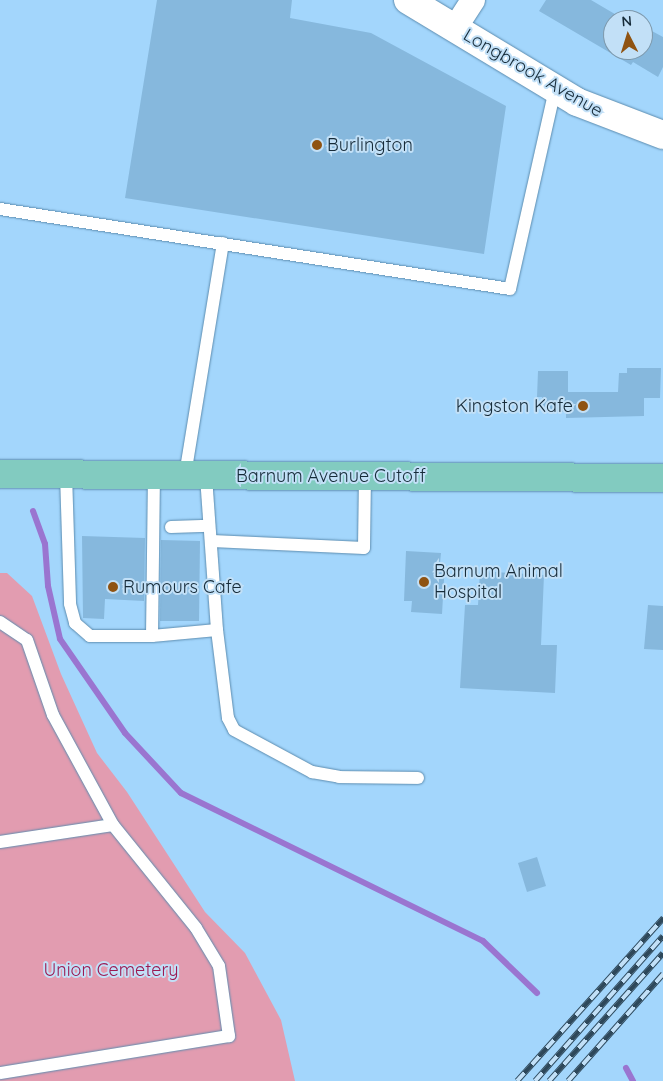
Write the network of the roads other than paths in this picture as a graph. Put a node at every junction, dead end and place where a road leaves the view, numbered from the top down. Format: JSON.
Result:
{"nodes":[{"id":1,"x":408,"y":0,"type":"edge"},
{"id":2,"x":473,"y":0,"type":"edge"},
{"id":3,"x":455,"y":28,"type":"junction"},
{"id":4,"x":556,"y":90,"type":"junction"},
{"id":5,"x":663,"y":135,"type":"edge"},
{"id":6,"x":0,"y":209,"type":"edge"},
{"id":7,"x":223,"y":243,"type":"junction"},
{"id":8,"x":0,"y":474,"type":"edge"},
{"id":9,"x":66,"y":474,"type":"junction"},
{"id":10,"x":154,"y":475,"type":"junction"},
{"id":11,"x":195,"y":475,"type":"junction"},
{"id":12,"x":365,"y":476,"type":"junction"},
{"id":13,"x":663,"y":478,"type":"edge"},
{"id":14,"x":209,"y":526,"type":"junction"},
{"id":15,"x":171,"y":527,"type":"dead end"},
{"id":16,"x":212,"y":542,"type":"junction"},
{"id":17,"x":0,"y":622,"type":"edge"},
{"id":18,"x":217,"y":630,"type":"junction"},
{"id":19,"x":152,"y":636,"type":"junction"},
{"id":20,"x":418,"y":778,"type":"dead end"},
{"id":21,"x":113,"y":825,"type":"junction"},
{"id":22,"x":0,"y":842,"type":"edge"},
{"id":23,"x":0,"y":1073,"type":"edge"}],
"edges":[{"from":1,"to":3,"type":"street","name":"Longbrook Avenue"},
{"from":2,"to":3,"type":"street"},
{"from":3,"to":4,"type":"street","name":"Longbrook Avenue"},
{"from":4,"to":5,"type":"street","name":"Longbrook Avenue"},
{"from":4,"to":7,"type":"lane"},
{"from":6,"to":7,"type":"lane"},
{"from":7,"to":11,"type":"lane"},
{"from":8,"to":9,"type":"main road","name":"Barnum Avenue Cutoff"},
{"from":9,"to":10,"type":"main road","name":"Barnum Avenue Cutoff"},
{"from":9,"to":19,"type":"lane"},
{"from":10,"to":11,"type":"main road","name":"Barnum Avenue Cutoff"},
{"from":10,"to":19,"type":"lane"},
{"from":11,"to":12,"type":"main road","name":"Barnum Avenue Cutoff"},
{"from":11,"to":14,"type":"lane"},
{"from":12,"to":13,"type":"main road","name":"Barnum Avenue Cutoff"},
{"from":12,"to":16,"type":"lane"},
{"from":14,"to":15,"type":"lane"},
{"from":14,"to":16,"type":"lane"},
{"from":16,"to":18,"type":"lane"},
{"from":17,"to":21,"type":"lane"},
{"from":18,"to":19,"type":"lane"},
{"from":18,"to":20,"type":"lane"},
{"from":21,"to":22,"type":"lane"},
{"from":21,"to":23,"type":"lane"}]}
